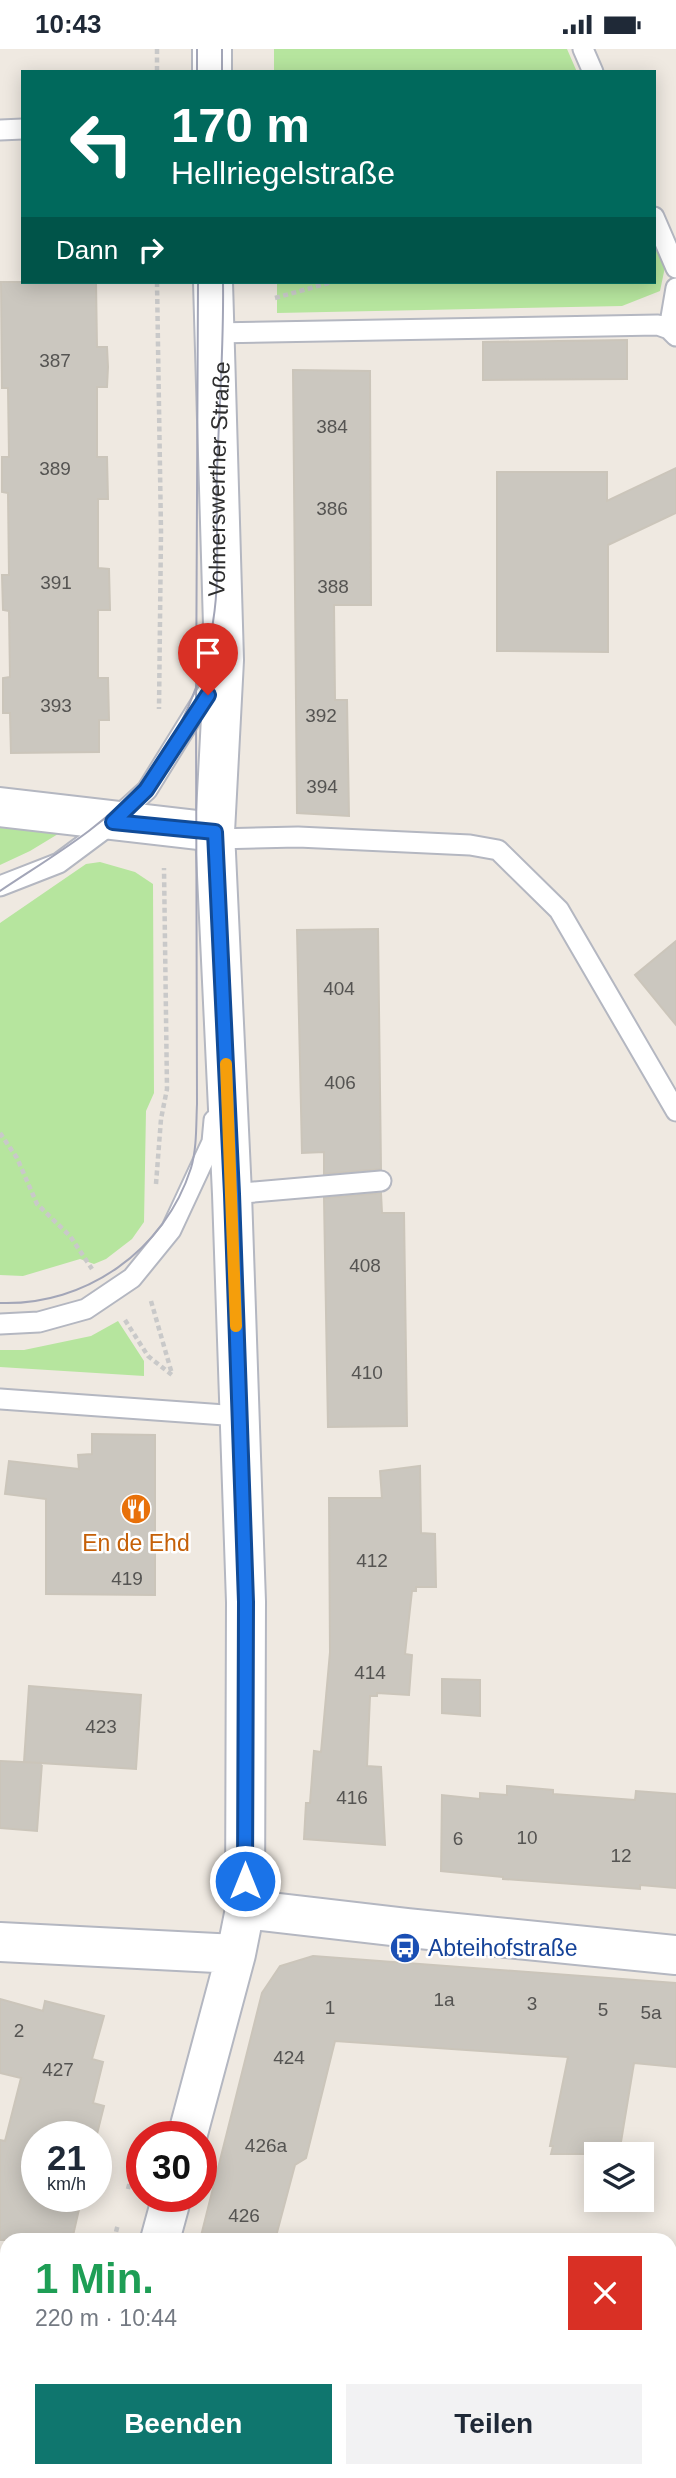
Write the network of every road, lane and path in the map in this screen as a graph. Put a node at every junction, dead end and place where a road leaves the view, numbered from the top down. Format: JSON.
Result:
{"nodes":[{"id":1,"x":157,"y":49,"type":"edge"},
{"id":2,"x":212,"y":49,"type":"edge"},
{"id":3,"x":583,"y":49,"type":"edge"},
{"id":4,"x":157,"y":70,"type":"edge"},
{"id":5,"x":212,"y":70,"type":"edge"},
{"id":6,"x":592,"y":70,"type":"edge"},
{"id":7,"x":0,"y":129,"type":"edge"},
{"id":8,"x":21,"y":129,"type":"edge"},
{"id":9,"x":656,"y":222,"type":"edge"},
{"id":10,"x":676,"y":268,"type":"edge"},
{"id":11,"x":157,"y":284,"type":"edge"},
{"id":12,"x":213,"y":284,"type":"edge"},
{"id":13,"x":325,"y":284,"type":"edge"},
{"id":14,"x":676,"y":288,"type":"edge"},
{"id":15,"x":266,"y":302,"type":"dead end"},
{"id":16,"x":672,"y":332,"type":"edge"},
{"id":17,"x":213,"y":333,"type":"junction"},
{"id":18,"x":225,"y":660,"type":"junction"},
{"id":19,"x":159,"y":711,"type":"dead end"},
{"id":20,"x":0,"y":807,"type":"edge"},
{"id":21,"x":113,"y":822,"type":"junction"},
{"id":22,"x":215,"y":835,"type":"junction"},
{"id":23,"x":163,"y":862,"type":"dead end"},
{"id":24,"x":0,"y":886,"type":"edge"},
{"id":25,"x":224,"y":1022,"type":"junction"},
{"id":26,"x":676,"y":1111,"type":"edge"},
{"id":27,"x":0,"y":1133,"type":"edge"},
{"id":28,"x":381,"y":1181,"type":"dead end"},
{"id":29,"x":156,"y":1186,"type":"dead end"},
{"id":30,"x":232,"y":1194,"type":"junction"},
{"id":31,"x":108,"y":1294,"type":"junction"},
{"id":32,"x":150,"y":1298,"type":"dead end"},
{"id":33,"x":0,"y":1324,"type":"edge"},
{"id":34,"x":0,"y":1399,"type":"edge"},
{"id":35,"x":239,"y":1416,"type":"junction"},
{"id":36,"x":245,"y":1909,"type":"junction"},
{"id":37,"x":0,"y":1942,"type":"edge"},
{"id":38,"x":236,"y":1954,"type":"junction"},
{"id":39,"x":676,"y":1955,"type":"edge"},
{"id":40,"x":191,"y":2121,"type":"edge"},
{"id":41,"x":168,"y":2212,"type":"edge"},
{"id":42,"x":162,"y":2233,"type":"edge"}],
"edges":[{"from":1,"to":4,"type":"path"},
{"from":2,"to":5,"type":"street"},
{"from":3,"to":6,"type":"lane"},
{"from":7,"to":8,"type":"lane"},
{"from":9,"to":10,"type":"lane"},
{"from":11,"to":19,"type":"path"},
{"from":12,"to":17,"type":"street","name":"Volmerswerther Straße"},
{"from":13,"to":15,"type":"path"},
{"from":14,"to":16,"type":"lane"},
{"from":16,"to":17,"type":"lane"},
{"from":17,"to":18,"type":"street","name":"Volmerswerther Straße"},
{"from":18,"to":21,"type":"lane"},
{"from":18,"to":22,"type":"street","name":"Volmerswerther Straße"},
{"from":20,"to":21,"type":"street"},
{"from":21,"to":22,"type":"street"},
{"from":21,"to":24,"type":"lane"},
{"from":22,"to":25,"type":"street","name":"Volmerswerther Straße"},
{"from":22,"to":26,"type":"lane"},
{"from":23,"to":29,"type":"path"},
{"from":25,"to":30,"type":"street","name":"Volmerswerther Straße"},
{"from":25,"to":31,"type":"lane"},
{"from":27,"to":31,"type":"path"},
{"from":28,"to":30,"type":"lane"},
{"from":30,"to":35,"type":"street","name":"Volmerswerther Straße"},
{"from":31,"to":32,"type":"path"},
{"from":31,"to":33,"type":"lane"},
{"from":34,"to":35,"type":"lane"},
{"from":35,"to":36,"type":"street","name":"Volmerswerther Straße"},
{"from":36,"to":38,"type":"street","name":"Volmerswerther Straße"},
{"from":36,"to":39,"type":"street"},
{"from":37,"to":38,"type":"street"},
{"from":38,"to":40,"type":"street","name":"Volmerswerther Straße"},
{"from":41,"to":42,"type":"street"}]}
